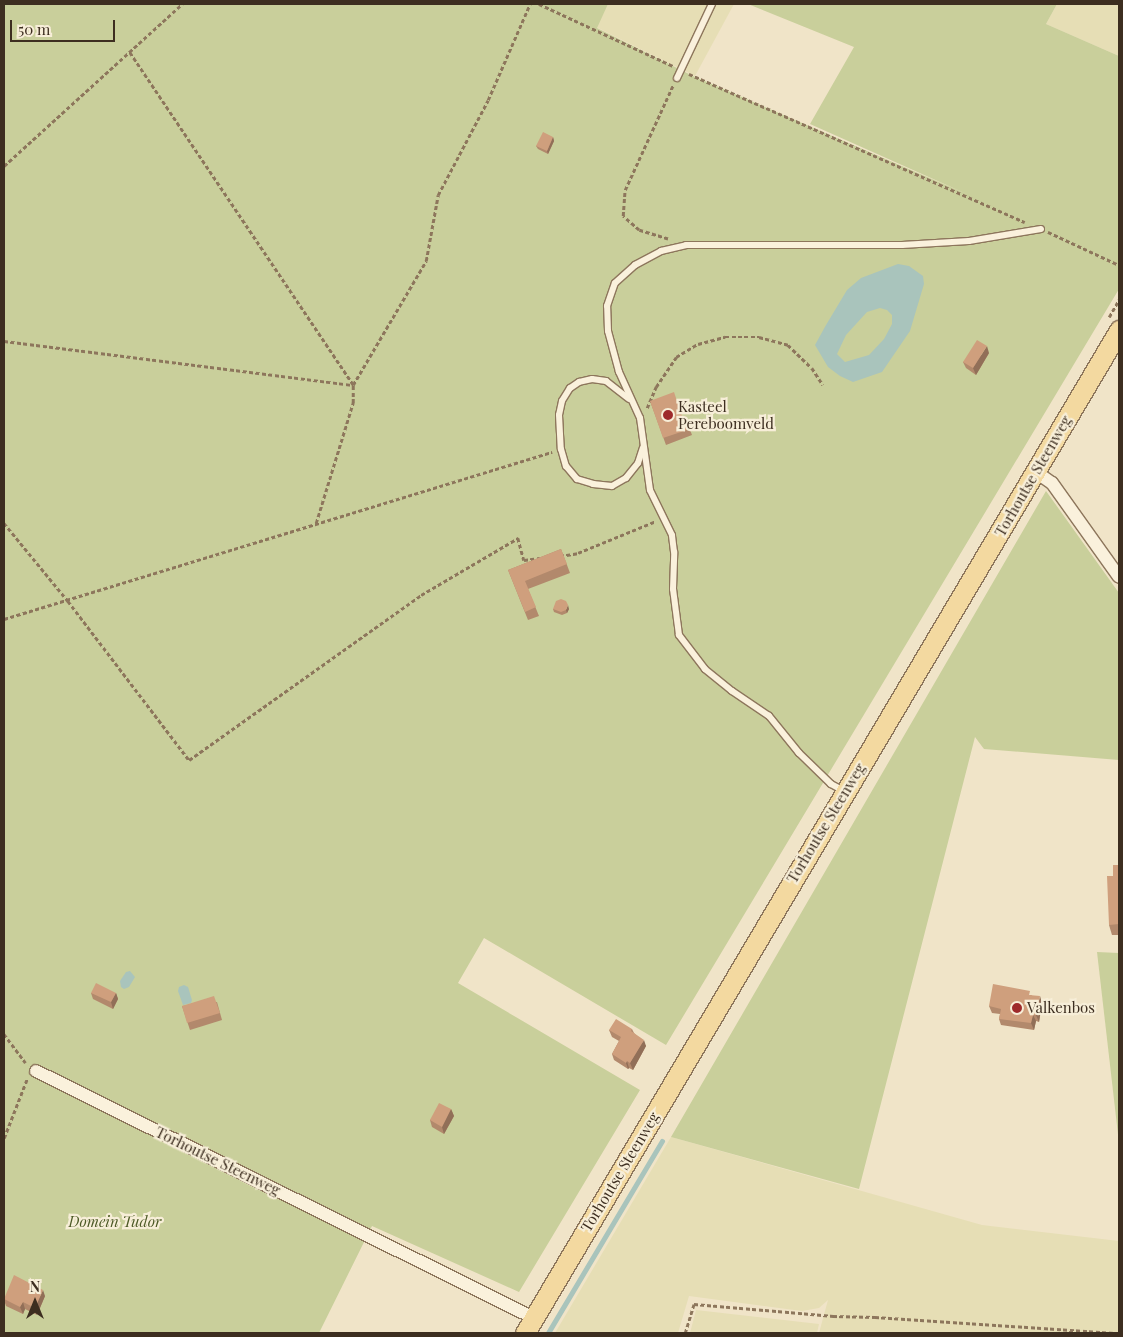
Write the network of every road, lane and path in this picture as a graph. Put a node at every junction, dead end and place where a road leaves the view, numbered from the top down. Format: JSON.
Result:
{"nodes":[{"id":1,"x":182,"y":4,"type":"edge"},
{"id":2,"x":530,"y":4,"type":"edge"},
{"id":3,"x":539,"y":4,"type":"edge"},
{"id":4,"x":712,"y":4,"type":"edge"},
{"id":5,"x":129,"y":52,"type":"junction"},
{"id":6,"x":681,"y":70,"type":"junction"},
{"id":7,"x":677,"y":78,"type":"joint"},
{"id":8,"x":4,"y":166,"type":"edge"},
{"id":9,"x":1041,"y":229,"type":"junction"},
{"id":10,"x":686,"y":245,"type":"junction"},
{"id":11,"x":1119,"y":265,"type":"edge"},
{"id":12,"x":1119,"y":330,"type":"edge"},
{"id":13,"x":4,"y":341,"type":"edge"},
{"id":14,"x":353,"y":385,"type":"junction"},
{"id":15,"x":823,"y":385,"type":"dead end"},
{"id":16,"x":630,"y":400,"type":"junction"},
{"id":17,"x":646,"y":410,"type":"dead end"},
{"id":18,"x":644,"y":442,"type":"junction"},
{"id":19,"x":561,"y":449,"type":"junction"},
{"id":20,"x":1036,"y":472,"type":"junction"},
{"id":21,"x":664,"y":518,"type":"junction"},
{"id":22,"x":4,"y":523,"type":"edge"},
{"id":23,"x":316,"y":523,"type":"junction"},
{"id":24,"x":551,"y":557,"type":"edge"},
{"id":25,"x":542,"y":558,"type":"edge"},
{"id":26,"x":1119,"y":577,"type":"edge"},
{"id":27,"x":68,"y":600,"type":"junction"},
{"id":28,"x":4,"y":619,"type":"edge"},
{"id":29,"x":845,"y":791,"type":"junction"},
{"id":30,"x":4,"y":1034,"type":"edge"},
{"id":31,"x":30,"y":1069,"type":"junction"},
{"id":32,"x":4,"y":1138,"type":"edge"},
{"id":33,"x":529,"y":1326,"type":"edge"},
{"id":34,"x":685,"y":1333,"type":"edge"},
{"id":35,"x":1118,"y":1333,"type":"edge"}],
"edges":[{"from":1,"to":5,"type":"path"},
{"from":2,"to":14,"type":"path"},
{"from":3,"to":6,"type":"path"},
{"from":4,"to":6,"type":"lane"},
{"from":5,"to":8,"type":"path"},
{"from":5,"to":14,"type":"path"},
{"from":6,"to":7,"type":"lane"},
{"from":6,"to":9,"type":"path"},
{"from":7,"to":10,"type":"path"},
{"from":9,"to":10,"type":"lane"},
{"from":9,"to":11,"type":"path"},
{"from":10,"to":16,"type":"lane"},
{"from":12,"to":20,"type":"main road","name":"Torhoutse Steenweg"},
{"from":13,"to":14,"type":"path"},
{"from":14,"to":23,"type":"path"},
{"from":15,"to":17,"type":"path"},
{"from":16,"to":18,"type":"lane"},
{"from":16,"to":19,"type":"lane"},
{"from":18,"to":19,"type":"lane"},
{"from":18,"to":21,"type":"lane"},
{"from":19,"to":23,"type":"path"},
{"from":20,"to":26,"type":"street"},
{"from":20,"to":29,"type":"main road","name":"Torhoutse Steenweg"},
{"from":21,"to":24,"type":"path"},
{"from":21,"to":29,"type":"lane"},
{"from":22,"to":27,"type":"path"},
{"from":23,"to":27,"type":"path"},
{"from":25,"to":27,"type":"path"},
{"from":27,"to":28,"type":"path"},
{"from":29,"to":33,"type":"main road","name":"Torhoutse Steenweg"},
{"from":30,"to":31,"type":"path"},
{"from":31,"to":32,"type":"path"},
{"from":31,"to":33,"type":"street","name":"Torhoutse Steenweg"},
{"from":34,"to":35,"type":"path"}]}
